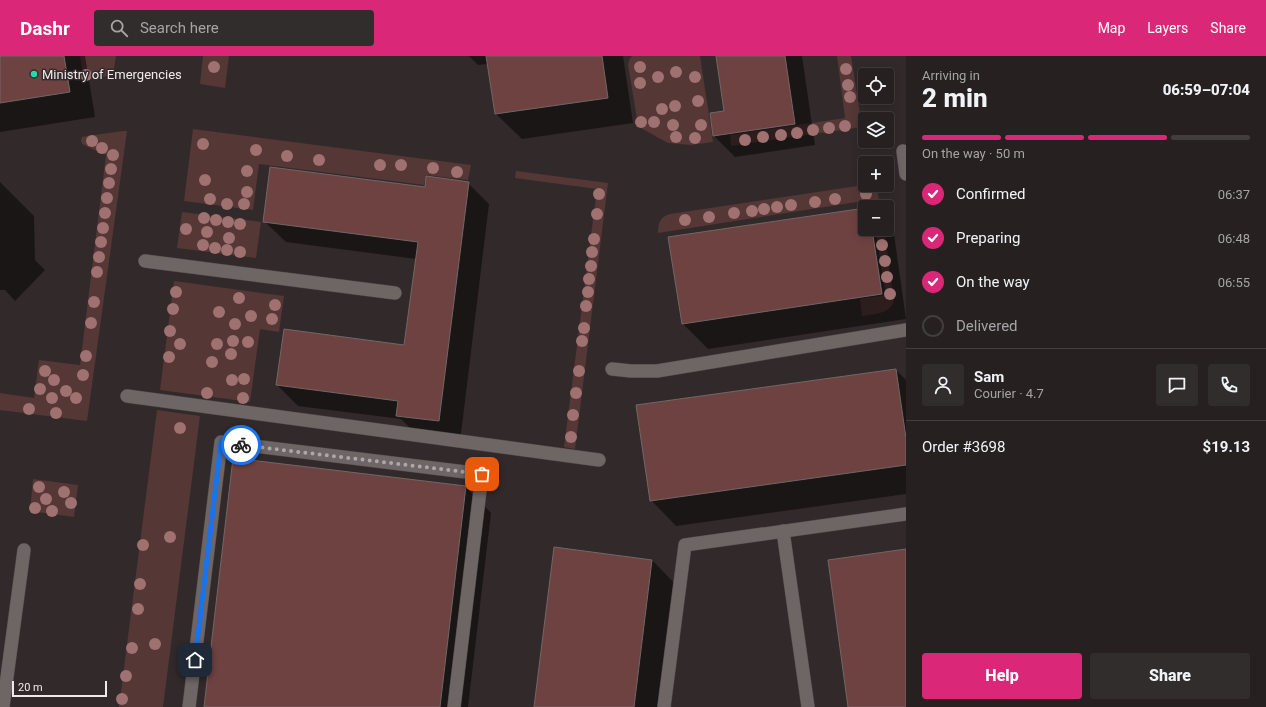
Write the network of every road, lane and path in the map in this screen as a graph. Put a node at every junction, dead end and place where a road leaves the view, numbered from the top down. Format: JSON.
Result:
{"nodes":[{"id":1,"x":903,"y":151,"type":"dead end"},
{"id":2,"x":906,"y":174,"type":"edge"},
{"id":3,"x":145,"y":261,"type":"dead end"},
{"id":4,"x":395,"y":293,"type":"dead end"},
{"id":5,"x":906,"y":330,"type":"edge"},
{"id":6,"x":612,"y":369,"type":"dead end"},
{"id":7,"x":127,"y":396,"type":"dead end"},
{"id":8,"x":599,"y":460,"type":"dead end"},
{"id":9,"x":906,"y":514,"type":"edge"},
{"id":10,"x":783,"y":531,"type":"junction"},
{"id":11,"x":24,"y":550,"type":"dead end"},
{"id":12,"x":3,"y":707,"type":"edge"},
{"id":13,"x":189,"y":707,"type":"edge"},
{"id":14,"x":454,"y":707,"type":"edge"},
{"id":15,"x":664,"y":707,"type":"edge"},
{"id":16,"x":808,"y":707,"type":"edge"}],
"edges":[{"from":1,"to":2,"type":"lane"},
{"from":3,"to":4,"type":"lane"},
{"from":5,"to":6,"type":"lane"},
{"from":7,"to":8,"type":"lane"},
{"from":9,"to":10,"type":"lane"},
{"from":10,"to":15,"type":"lane"},
{"from":10,"to":16,"type":"lane"},
{"from":11,"to":12,"type":"lane"},
{"from":13,"to":14,"type":"lane"}]}
